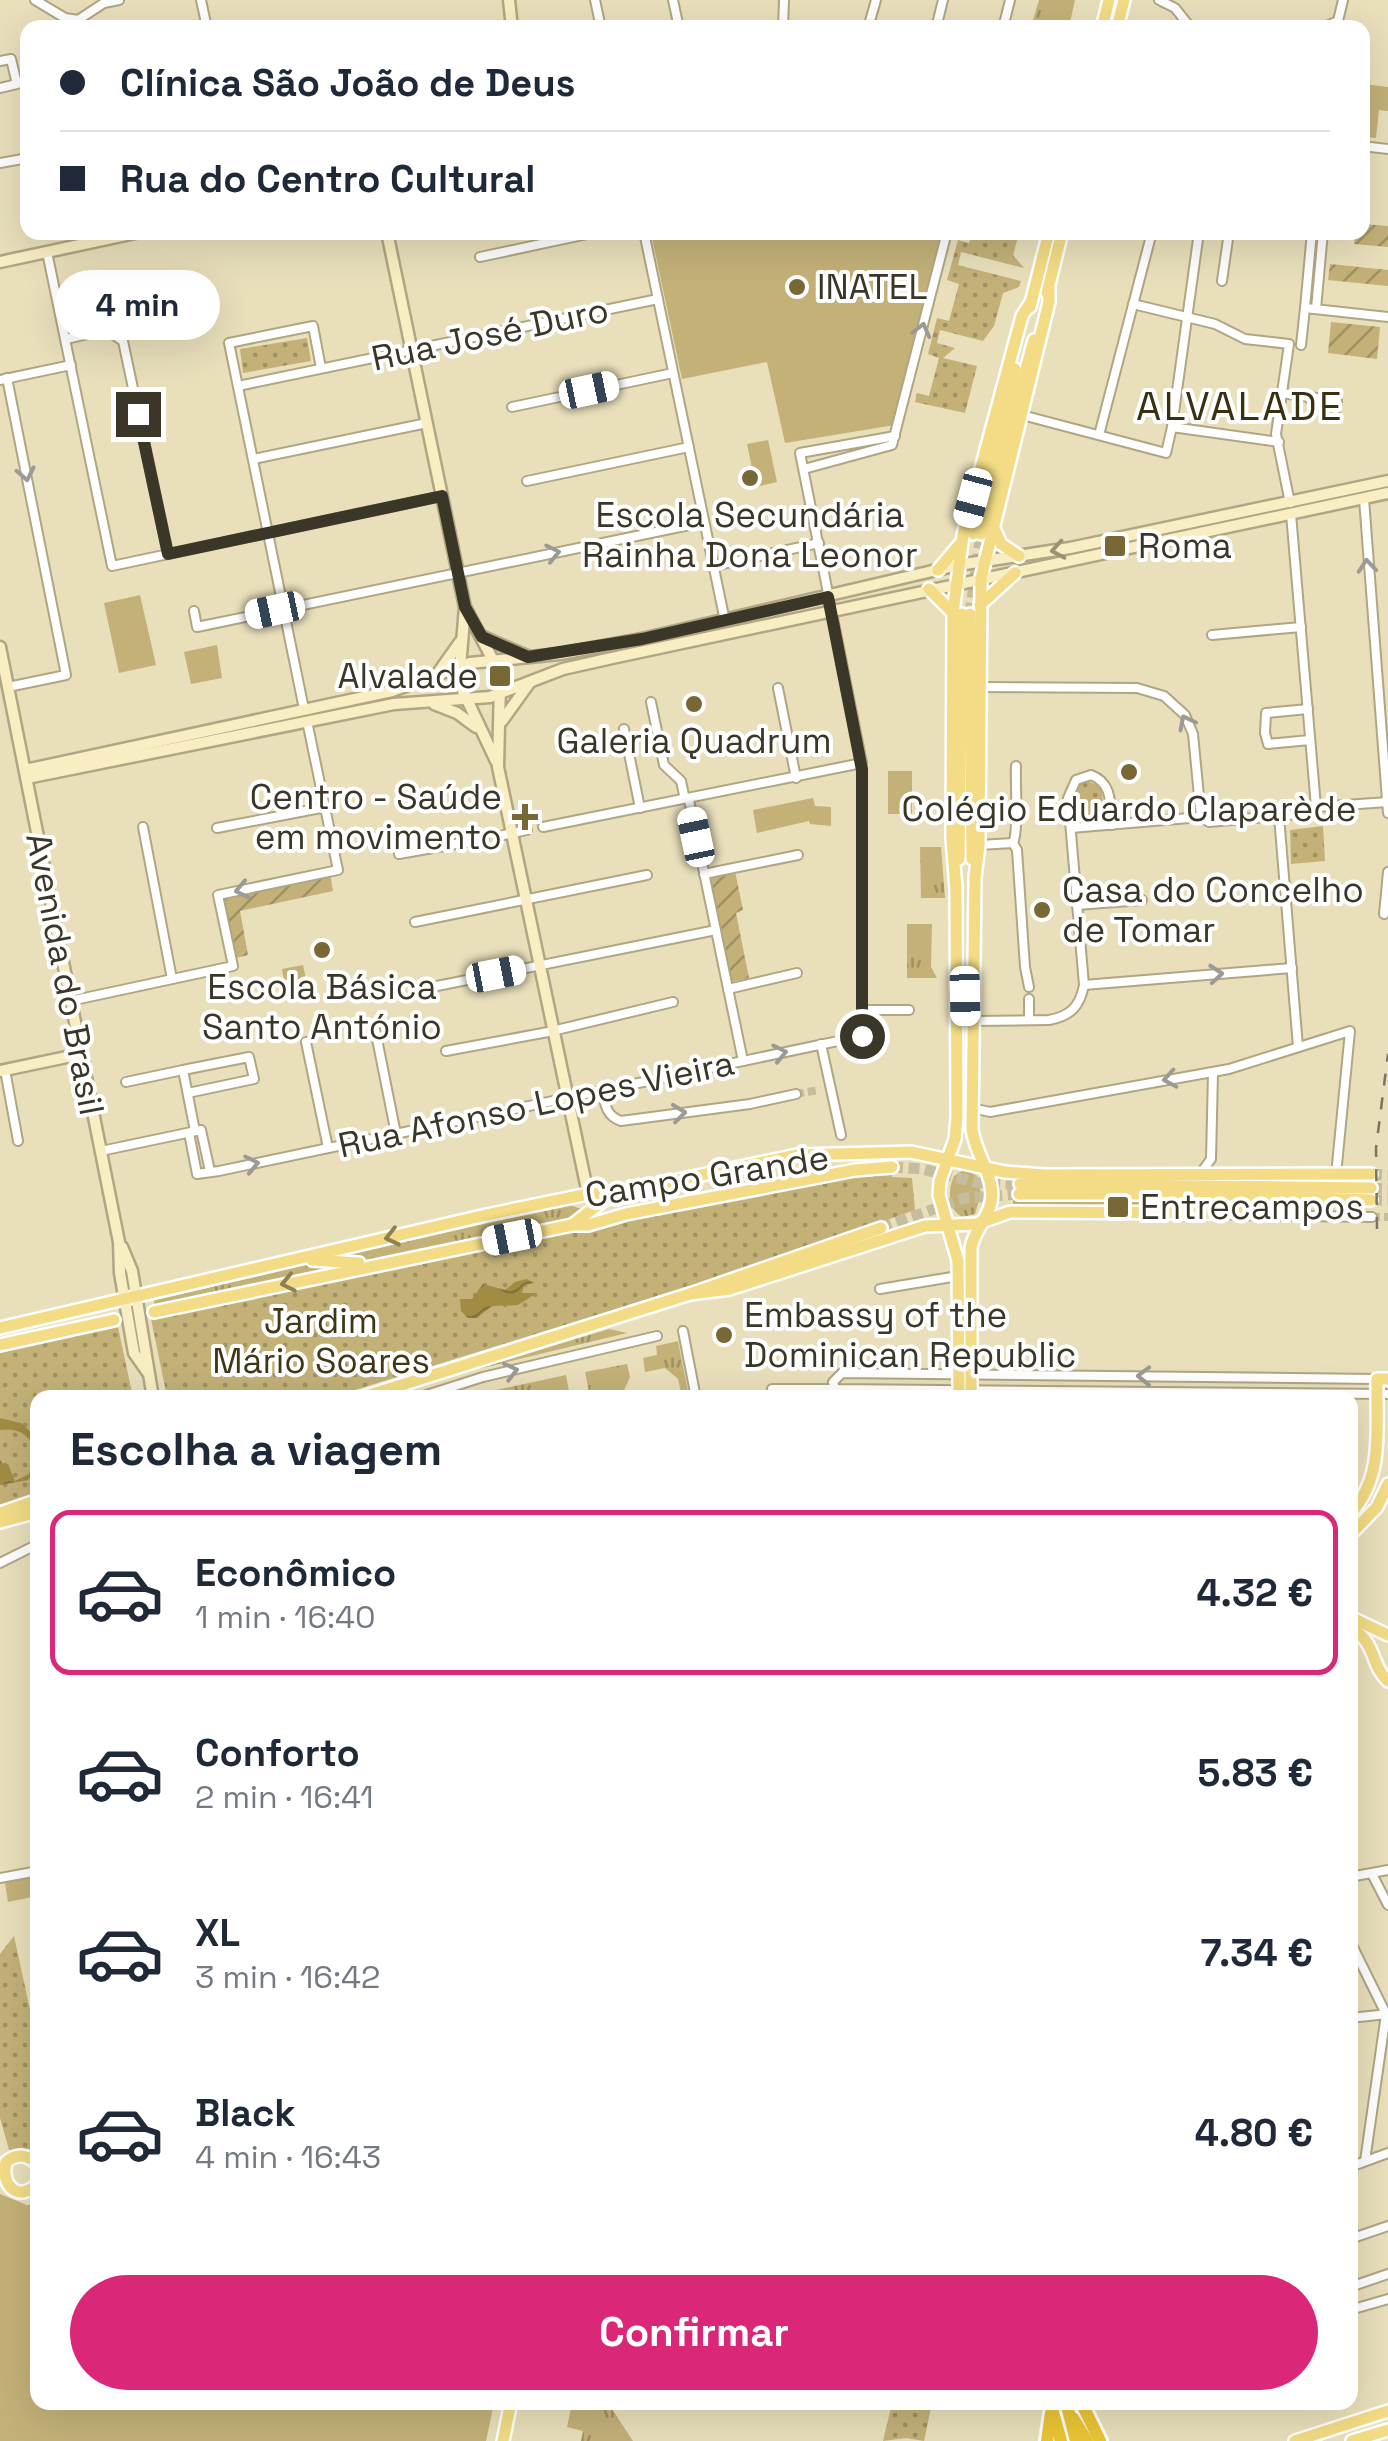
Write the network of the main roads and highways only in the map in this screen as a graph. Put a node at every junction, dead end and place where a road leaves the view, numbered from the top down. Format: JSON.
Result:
{"nodes":[{"id":1,"x":97,"y":240,"type":"edge"},
{"id":2,"x":389,"y":240,"type":"edge"},
{"id":3,"x":1047,"y":240,"type":"edge"},
{"id":4,"x":1060,"y":240,"type":"edge"},
{"id":5,"x":0,"y":262,"type":"edge"},
{"id":6,"x":1048,"y":288,"type":"junction"},
{"id":7,"x":1388,"y":481,"type":"edge"},
{"id":8,"x":1388,"y":494,"type":"edge"},
{"id":9,"x":1292,"y":510,"type":"junction"},
{"id":10,"x":993,"y":524,"type":"junction"},
{"id":11,"x":972,"y":537,"type":"junction"},
{"id":12,"x":1018,"y":556,"type":"junction"},
{"id":13,"x":984,"y":562,"type":"junction"},
{"id":14,"x":958,"y":566,"type":"junction"},
{"id":15,"x":938,"y":570,"type":"junction"},
{"id":16,"x":1015,"y":573,"type":"junction"},
{"id":17,"x":981,"y":578,"type":"junction"},
{"id":18,"x":956,"y":584,"type":"junction"},
{"id":19,"x":929,"y":590,"type":"junction"},
{"id":20,"x":465,"y":607,"type":"junction"},
{"id":21,"x":966,"y":612,"type":"junction"},
{"id":22,"x":726,"y":627,"type":"junction"},
{"id":23,"x":464,"y":634,"type":"junction"},
{"id":24,"x":482,"y":637,"type":"junction"},
{"id":25,"x":0,"y":647,"type":"edge"},
{"id":26,"x":528,"y":657,"type":"junction"},
{"id":27,"x":495,"y":660,"type":"junction"},
{"id":28,"x":460,"y":667,"type":"junction"},
{"id":29,"x":437,"y":674,"type":"junction"},
{"id":30,"x":532,"y":680,"type":"junction"},
{"id":31,"x":500,"y":693,"type":"junction"},
{"id":32,"x":466,"y":700,"type":"junction"},
{"id":33,"x":431,"y":703,"type":"junction"},
{"id":34,"x":306,"y":715,"type":"junction"},
{"id":35,"x":498,"y":731,"type":"junction"},
{"id":36,"x":484,"y":734,"type":"junction"},
{"id":37,"x":21,"y":751,"type":"junction"},
{"id":38,"x":50,"y":763,"type":"junction"},
{"id":39,"x":498,"y":766,"type":"junction"},
{"id":40,"x":26,"y":774,"type":"junction"},
{"id":41,"x":974,"y":878,"type":"junction"},
{"id":42,"x":957,"y":991,"type":"junction"},
{"id":43,"x":973,"y":1021,"type":"junction"},
{"id":44,"x":81,"y":1054,"type":"junction"},
{"id":45,"x":2,"y":1071,"type":"edge"},
{"id":46,"x":948,"y":1158,"type":"junction"},
{"id":47,"x":982,"y":1166,"type":"junction"},
{"id":48,"x":892,"y":1167,"type":"tunnel mouth"},
{"id":49,"x":1371,"y":1174,"type":"tunnel mouth"},
{"id":50,"x":1336,"y":1175,"type":"junction"},
{"id":51,"x":1296,"y":1185,"type":"junction"},
{"id":52,"x":621,"y":1192,"type":"junction"},
{"id":53,"x":588,"y":1194,"type":"junction"},
{"id":54,"x":569,"y":1199,"type":"junction"},
{"id":55,"x":1278,"y":1199,"type":"junction"},
{"id":56,"x":594,"y":1208,"type":"junction"},
{"id":57,"x":626,"y":1214,"type":"junction"},
{"id":58,"x":980,"y":1223,"type":"junction"},
{"id":59,"x":946,"y":1224,"type":"junction"},
{"id":60,"x":572,"y":1225,"type":"junction"},
{"id":61,"x":882,"y":1228,"type":"tunnel mouth"},
{"id":62,"x":298,"y":1259,"type":"junction"},
{"id":63,"x":383,"y":1262,"type":"junction"},
{"id":64,"x":690,"y":1294,"type":"junction"},
{"id":65,"x":130,"y":1298,"type":"junction"},
{"id":66,"x":154,"y":1312,"type":"dead end"},
{"id":67,"x":114,"y":1320,"type":"dead end"},
{"id":68,"x":0,"y":1328,"type":"edge"},
{"id":69,"x":0,"y":1345,"type":"edge"},
{"id":70,"x":965,"y":1375,"type":"junction"},
{"id":71,"x":1382,"y":1379,"type":"edge"},
{"id":72,"x":151,"y":1390,"type":"edge"},
{"id":73,"x":385,"y":1390,"type":"edge"},
{"id":74,"x":965,"y":1390,"type":"edge"},
{"id":75,"x":1382,"y":1394,"type":"edge"},
{"id":76,"x":1388,"y":1484,"type":"edge"},
{"id":77,"x":30,"y":1503,"type":"edge"},
{"id":78,"x":1358,"y":1505,"type":"edge"},
{"id":79,"x":0,"y":1513,"type":"edge"},
{"id":80,"x":30,"y":1514,"type":"edge"},
{"id":81,"x":0,"y":1522,"type":"edge"},
{"id":82,"x":1358,"y":1527,"type":"edge"},
{"id":83,"x":1358,"y":1621,"type":"edge"},
{"id":84,"x":1358,"y":1633,"type":"edge"},
{"id":85,"x":1388,"y":1637,"type":"edge"},
{"id":86,"x":1383,"y":1677,"type":"edge"},
{"id":87,"x":30,"y":2159,"type":"edge"},
{"id":88,"x":1,"y":2170,"type":"edge"},
{"id":89,"x":30,"y":2189,"type":"edge"},
{"id":90,"x":509,"y":2410,"type":"edge"},
{"id":91,"x":1052,"y":2410,"type":"edge"},
{"id":92,"x":1068,"y":2410,"type":"edge"},
{"id":93,"x":1069,"y":2410,"type":"edge"},
{"id":94,"x":1085,"y":2410,"type":"edge"},
{"id":95,"x":1387,"y":2412,"type":"edge"},
{"id":96,"x":1388,"y":2430,"type":"edge"},
{"id":97,"x":1057,"y":2439,"type":"edge"},
{"id":98,"x":503,"y":2441,"type":"edge"},
{"id":99,"x":1076,"y":2441,"type":"edge"},
{"id":100,"x":1086,"y":2441,"type":"edge"},
{"id":101,"x":1100,"y":2441,"type":"edge"},
{"id":102,"x":1295,"y":2441,"type":"edge"},
{"id":103,"x":1352,"y":2441,"type":"edge"}],
"edges":[{"from":1,"to":5,"type":"main road"},
{"from":2,"to":20,"type":"main road"},
{"from":3,"to":11,"type":"main road"},
{"from":4,"to":6,"type":"main road"},
{"from":6,"to":10,"type":"main road"},
{"from":6,"to":11,"type":"main road"},
{"from":7,"to":9,"type":"main road"},
{"from":8,"to":9,"type":"main road"},
{"from":9,"to":12,"type":"main road","one_way":true},
{"from":9,"to":16,"type":"main road"},
{"from":10,"to":12,"type":"main road"},
{"from":10,"to":13,"type":"main road"},
{"from":11,"to":14,"type":"main road"},
{"from":11,"to":15,"type":"main road"},
{"from":12,"to":13,"type":"main road"},
{"from":13,"to":14,"type":"main road"},
{"from":13,"to":17,"type":"main road"},
{"from":14,"to":15,"type":"main road"},
{"from":14,"to":18,"type":"main road"},
{"from":15,"to":22,"type":"main road"},
{"from":16,"to":17,"type":"main road"},
{"from":16,"to":21,"type":"main road"},
{"from":17,"to":18,"type":"main road"},
{"from":17,"to":21,"type":"main road"},
{"from":18,"to":19,"type":"main road"},
{"from":18,"to":21,"type":"main road"},
{"from":19,"to":21,"type":"main road"},
{"from":19,"to":22,"type":"main road"},
{"from":20,"to":23,"type":"main road"},
{"from":20,"to":24,"type":"main road"},
{"from":21,"to":41,"type":"main road"},
{"from":21,"to":41,"type":"main road"},
{"from":21,"to":42,"type":"main road"},
{"from":22,"to":26,"type":"main road"},
{"from":22,"to":30,"type":"main road"},
{"from":23,"to":28,"type":"main road"},
{"from":23,"to":29,"type":"main road"},
{"from":24,"to":26,"type":"main road"},
{"from":24,"to":27,"type":"main road"},
{"from":25,"to":37,"type":"main road","name":"Avenida do Brasil"},
{"from":26,"to":27,"type":"main road"},
{"from":27,"to":28,"type":"main road"},
{"from":27,"to":31,"type":"main road"},
{"from":28,"to":29,"type":"main road"},
{"from":28,"to":32,"type":"main road"},
{"from":29,"to":34,"type":"main road"},
{"from":30,"to":31,"type":"main road"},
{"from":30,"to":35,"type":"main road"},
{"from":31,"to":32,"type":"main road"},
{"from":31,"to":35,"type":"main road"},
{"from":32,"to":33,"type":"main road"},
{"from":32,"to":36,"type":"main road"},
{"from":33,"to":34,"type":"main road"},
{"from":33,"to":36,"type":"main road"},
{"from":34,"to":38,"type":"main road"},
{"from":34,"to":40,"type":"main road"},
{"from":35,"to":39,"type":"main road"},
{"from":36,"to":39,"type":"main road"},
{"from":37,"to":38,"type":"main road"},
{"from":37,"to":40,"type":"main road","name":"Avenida do Brasil"},
{"from":38,"to":40,"type":"main road"},
{"from":39,"to":53,"type":"main road"},
{"from":40,"to":44,"type":"main road","name":"Avenida do Brasil"},
{"from":41,"to":43,"type":"main road"},
{"from":42,"to":43,"type":"main road"},
{"from":42,"to":46,"type":"main road"},
{"from":43,"to":47,"type":"main road"},
{"from":44,"to":45,"type":"main road"},
{"from":44,"to":65,"type":"main road","name":"Avenida do Brasil"},
{"from":46,"to":47,"type":"main road"},
{"from":46,"to":52,"type":"main road","name":"Campo Grande"},
{"from":46,"to":59,"type":"main road"},
{"from":47,"to":50,"type":"main road"},
{"from":47,"to":58,"type":"main road"},
{"from":48,"to":57,"type":"main road","name":"Campo Grande"},
{"from":49,"to":50,"type":"main road"},
{"from":50,"to":51,"type":"main road"},
{"from":51,"to":55,"type":"main road"},
{"from":51,"to":55,"type":"main road"},
{"from":52,"to":53,"type":"main road","name":"Campo Grande"},
{"from":52,"to":56,"type":"main road"},
{"from":53,"to":54,"type":"main road","name":"Campo Grande"},
{"from":53,"to":56,"type":"main road"},
{"from":54,"to":56,"type":"main road"},
{"from":54,"to":62,"type":"main road","name":"Campo Grande","one_way":true},
{"from":55,"to":58,"type":"main road"},
{"from":56,"to":57,"type":"main road"},
{"from":56,"to":60,"type":"main road"},
{"from":57,"to":60,"type":"main road","name":"Campo Grande"},
{"from":58,"to":59,"type":"main road"},
{"from":58,"to":70,"type":"main road"},
{"from":59,"to":64,"type":"main road"},
{"from":59,"to":70,"type":"main road"},
{"from":60,"to":63,"type":"main road","name":"Campo Grande"},
{"from":61,"to":64,"type":"main road"},
{"from":62,"to":63,"type":"main road"},
{"from":62,"to":65,"type":"main road","name":"Campo Grande"},
{"from":63,"to":66,"type":"main road","name":"Campo Grande","one_way":true},
{"from":64,"to":73,"type":"main road"},
{"from":65,"to":68,"type":"main road","name":"Campo Grande"},
{"from":65,"to":72,"type":"main road","name":"Avenida do Brasil"},
{"from":67,"to":69,"type":"main road"},
{"from":70,"to":74,"type":"main road"},
{"from":71,"to":75,"type":"main road"},
{"from":75,"to":78,"type":"main road"},
{"from":76,"to":82,"type":"main road"},
{"from":77,"to":79,"type":"main road"},
{"from":80,"to":81,"type":"main road"},
{"from":83,"to":85,"type":"main road"},
{"from":84,"to":86,"type":"main road"},
{"from":85,"to":86,"type":"main road"},
{"from":87,"to":88,"type":"main road"},
{"from":88,"to":89,"type":"main road"},
{"from":90,"to":98,"type":"main road"},
{"from":91,"to":97,"type":"highway"},
{"from":92,"to":99,"type":"highway"},
{"from":93,"to":100,"type":"highway"},
{"from":94,"to":101,"type":"highway"},
{"from":95,"to":102,"type":"main road"},
{"from":96,"to":103,"type":"main road"}]}
